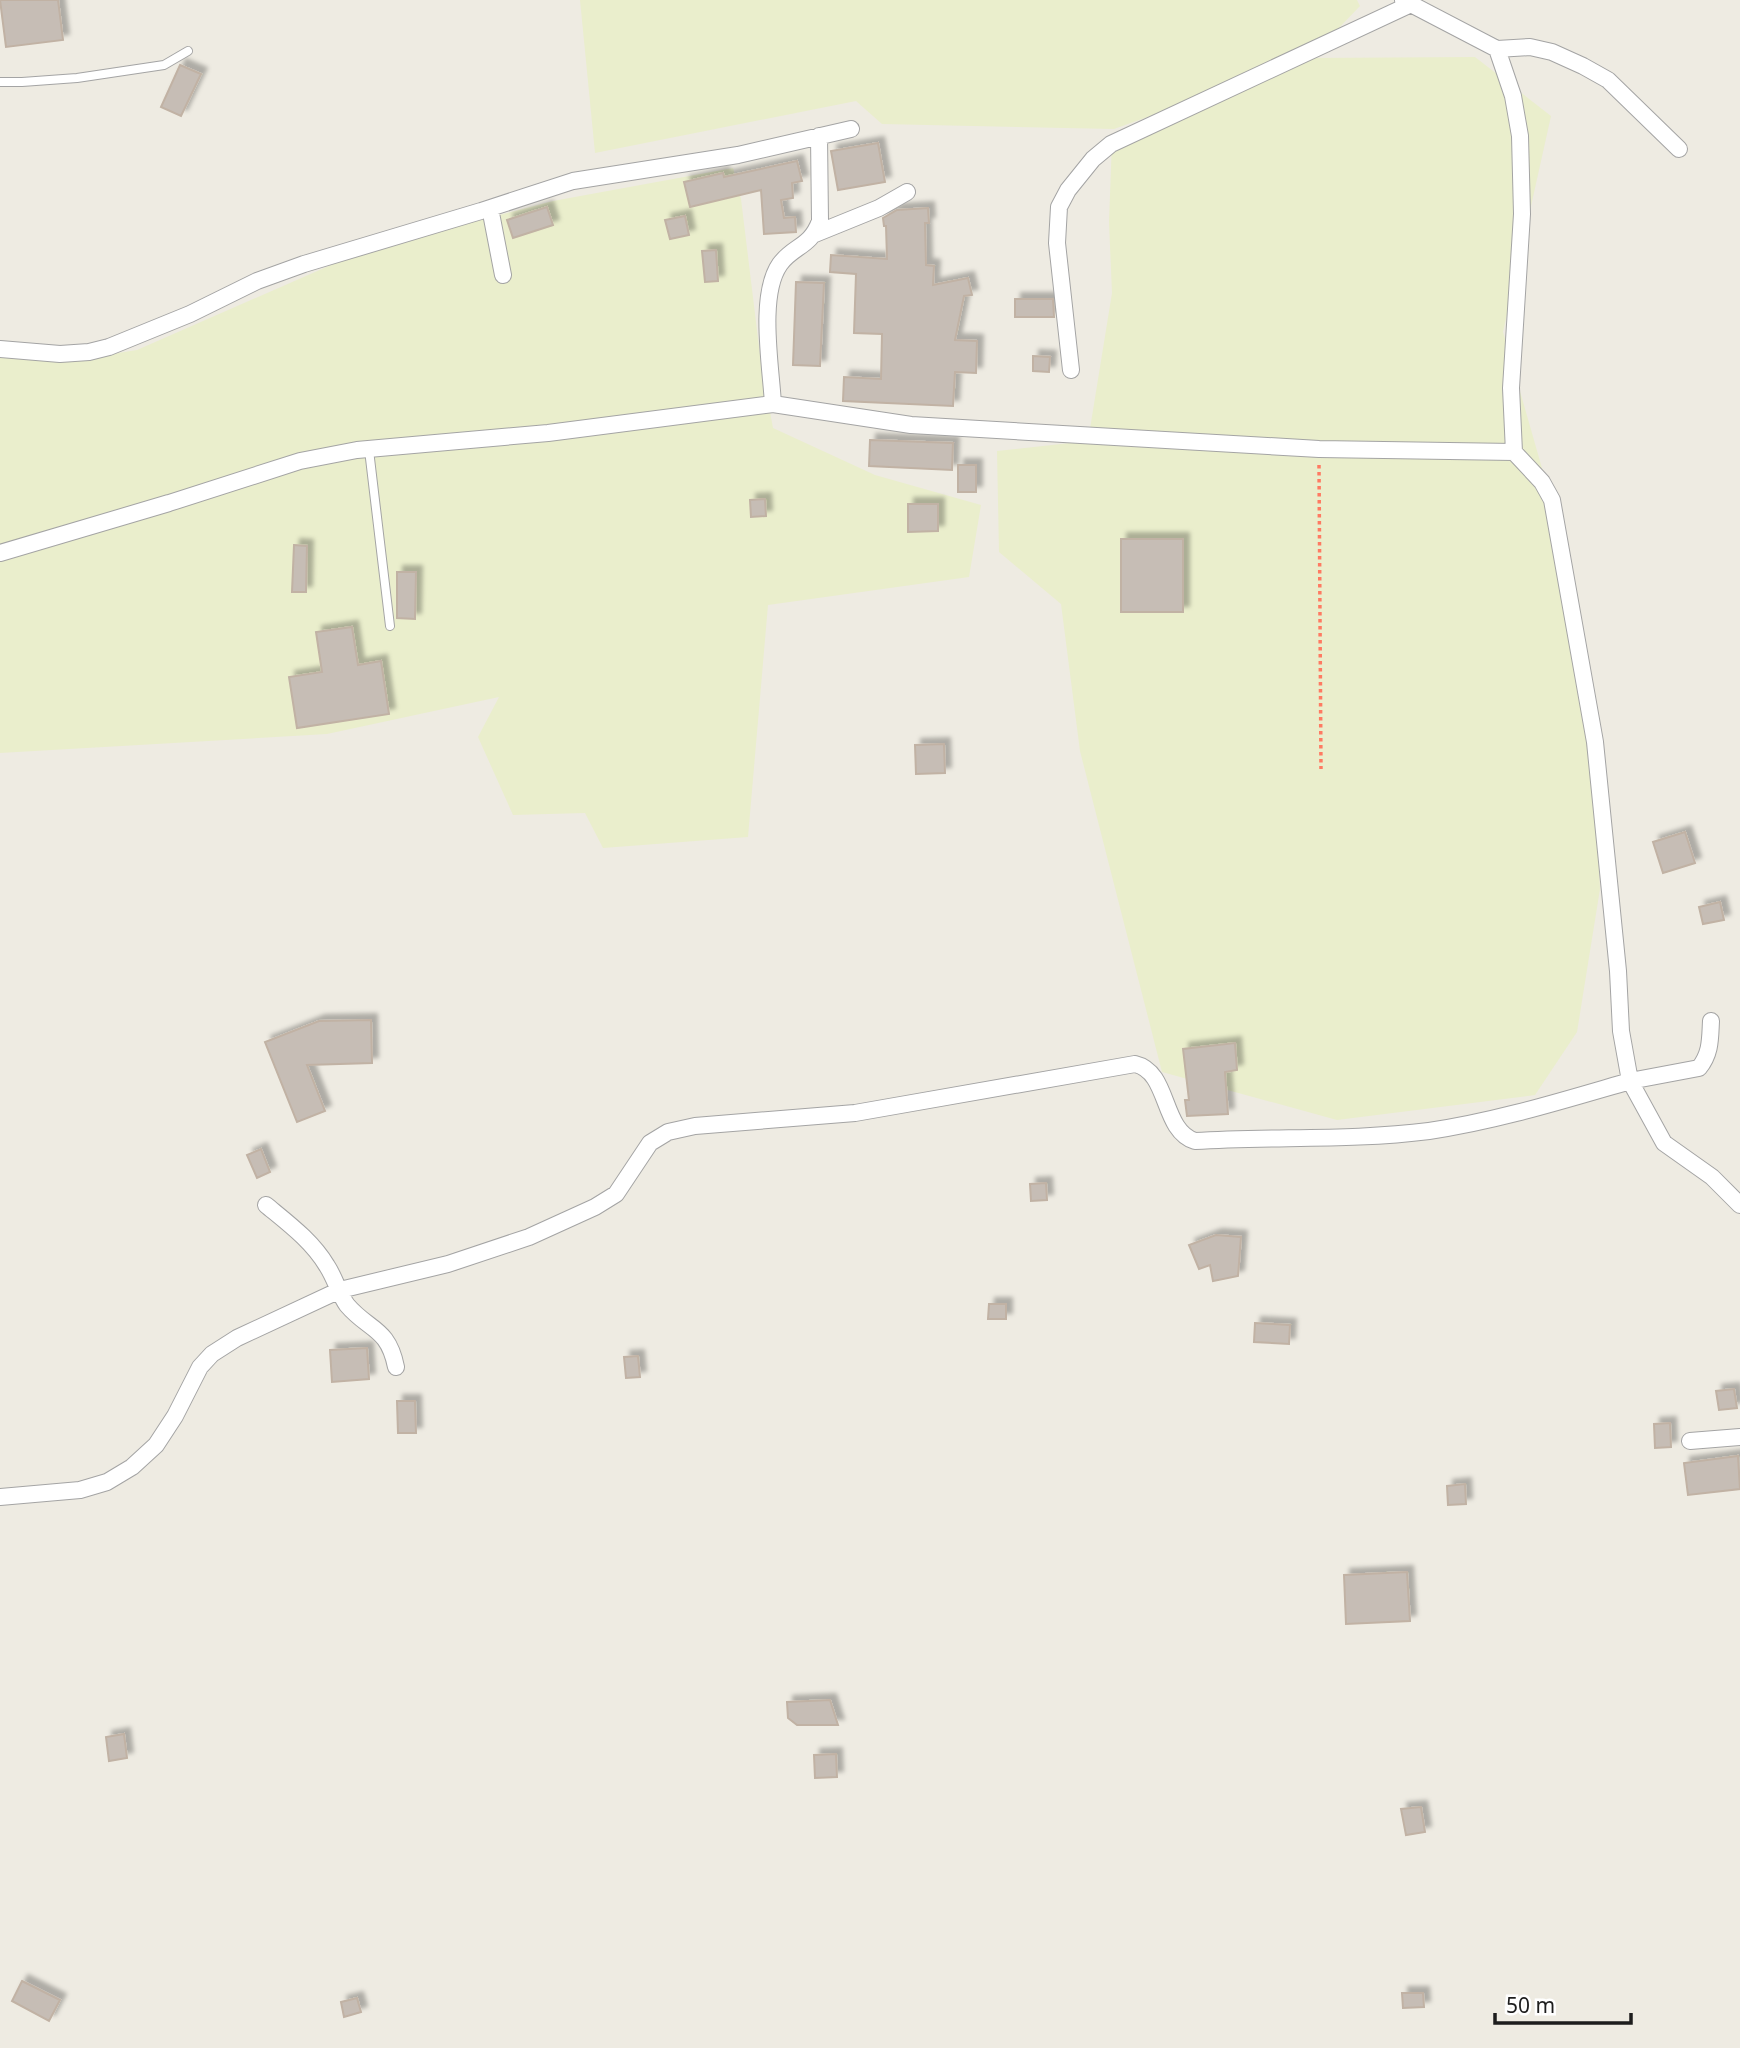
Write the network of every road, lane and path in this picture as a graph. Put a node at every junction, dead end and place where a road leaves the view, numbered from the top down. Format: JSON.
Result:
{"nodes":[{"id":1,"x":1407,"y":2,"type":"edge"},
{"id":2,"x":1497,"y":49,"type":"junction"},
{"id":3,"x":188,"y":51,"type":"dead end"},
{"id":4,"x":0,"y":82,"type":"edge"},
{"id":5,"x":851,"y":129,"type":"dead end"},
{"id":6,"x":819,"y":136,"type":"junction"},
{"id":7,"x":1679,"y":149,"type":"dead end"},
{"id":8,"x":907,"y":191,"type":"dead end"},
{"id":9,"x":490,"y":208,"type":"junction"},
{"id":10,"x":815,"y":234,"type":"junction"},
{"id":11,"x":503,"y":275,"type":"dead end"},
{"id":12,"x":0,"y":349,"type":"edge"},
{"id":13,"x":1071,"y":370,"type":"dead end"},
{"id":14,"x":773,"y":404,"type":"junction"},
{"id":15,"x":1319,"y":449,"type":"junction"},
{"id":16,"x":369,"y":450,"type":"junction"},
{"id":17,"x":1514,"y":452,"type":"junction"},
{"id":18,"x":0,"y":552,"type":"edge"},
{"id":19,"x":390,"y":626,"type":"dead end"},
{"id":20,"x":1321,"y":769,"type":"dead end"},
{"id":21,"x":1711,"y":1021,"type":"dead end"},
{"id":22,"x":1630,"y":1081,"type":"junction"},
{"id":23,"x":266,"y":1205,"type":"dead end"},
{"id":24,"x":1740,"y":1205,"type":"edge"},
{"id":25,"x":340,"y":1290,"type":"junction"},
{"id":26,"x":396,"y":1367,"type":"dead end"},
{"id":27,"x":1740,"y":1437,"type":"edge"},
{"id":28,"x":1690,"y":1441,"type":"dead end"},
{"id":29,"x":0,"y":1497,"type":"edge"}],
"edges":[{"from":1,"to":2,"type":"street"},
{"from":1,"to":13,"type":"street"},
{"from":2,"to":7,"type":"street"},
{"from":2,"to":17,"type":"street"},
{"from":3,"to":4,"type":"lane"},
{"from":5,"to":6,"type":"street"},
{"from":6,"to":9,"type":"street"},
{"from":6,"to":10,"type":"street"},
{"from":8,"to":10,"type":"street"},
{"from":9,"to":11,"type":"street"},
{"from":9,"to":12,"type":"street"},
{"from":10,"to":14,"type":"street"},
{"from":14,"to":15,"type":"street"},
{"from":14,"to":16,"type":"street"},
{"from":15,"to":17,"type":"street"},
{"from":15,"to":20,"type":"path"},
{"from":16,"to":18,"type":"street"},
{"from":16,"to":19,"type":"lane"},
{"from":17,"to":22,"type":"street"},
{"from":21,"to":22,"type":"street"},
{"from":22,"to":24,"type":"street"},
{"from":22,"to":25,"type":"street"},
{"from":23,"to":25,"type":"street"},
{"from":25,"to":26,"type":"street"},
{"from":25,"to":29,"type":"street"},
{"from":27,"to":28,"type":"street"}]}
